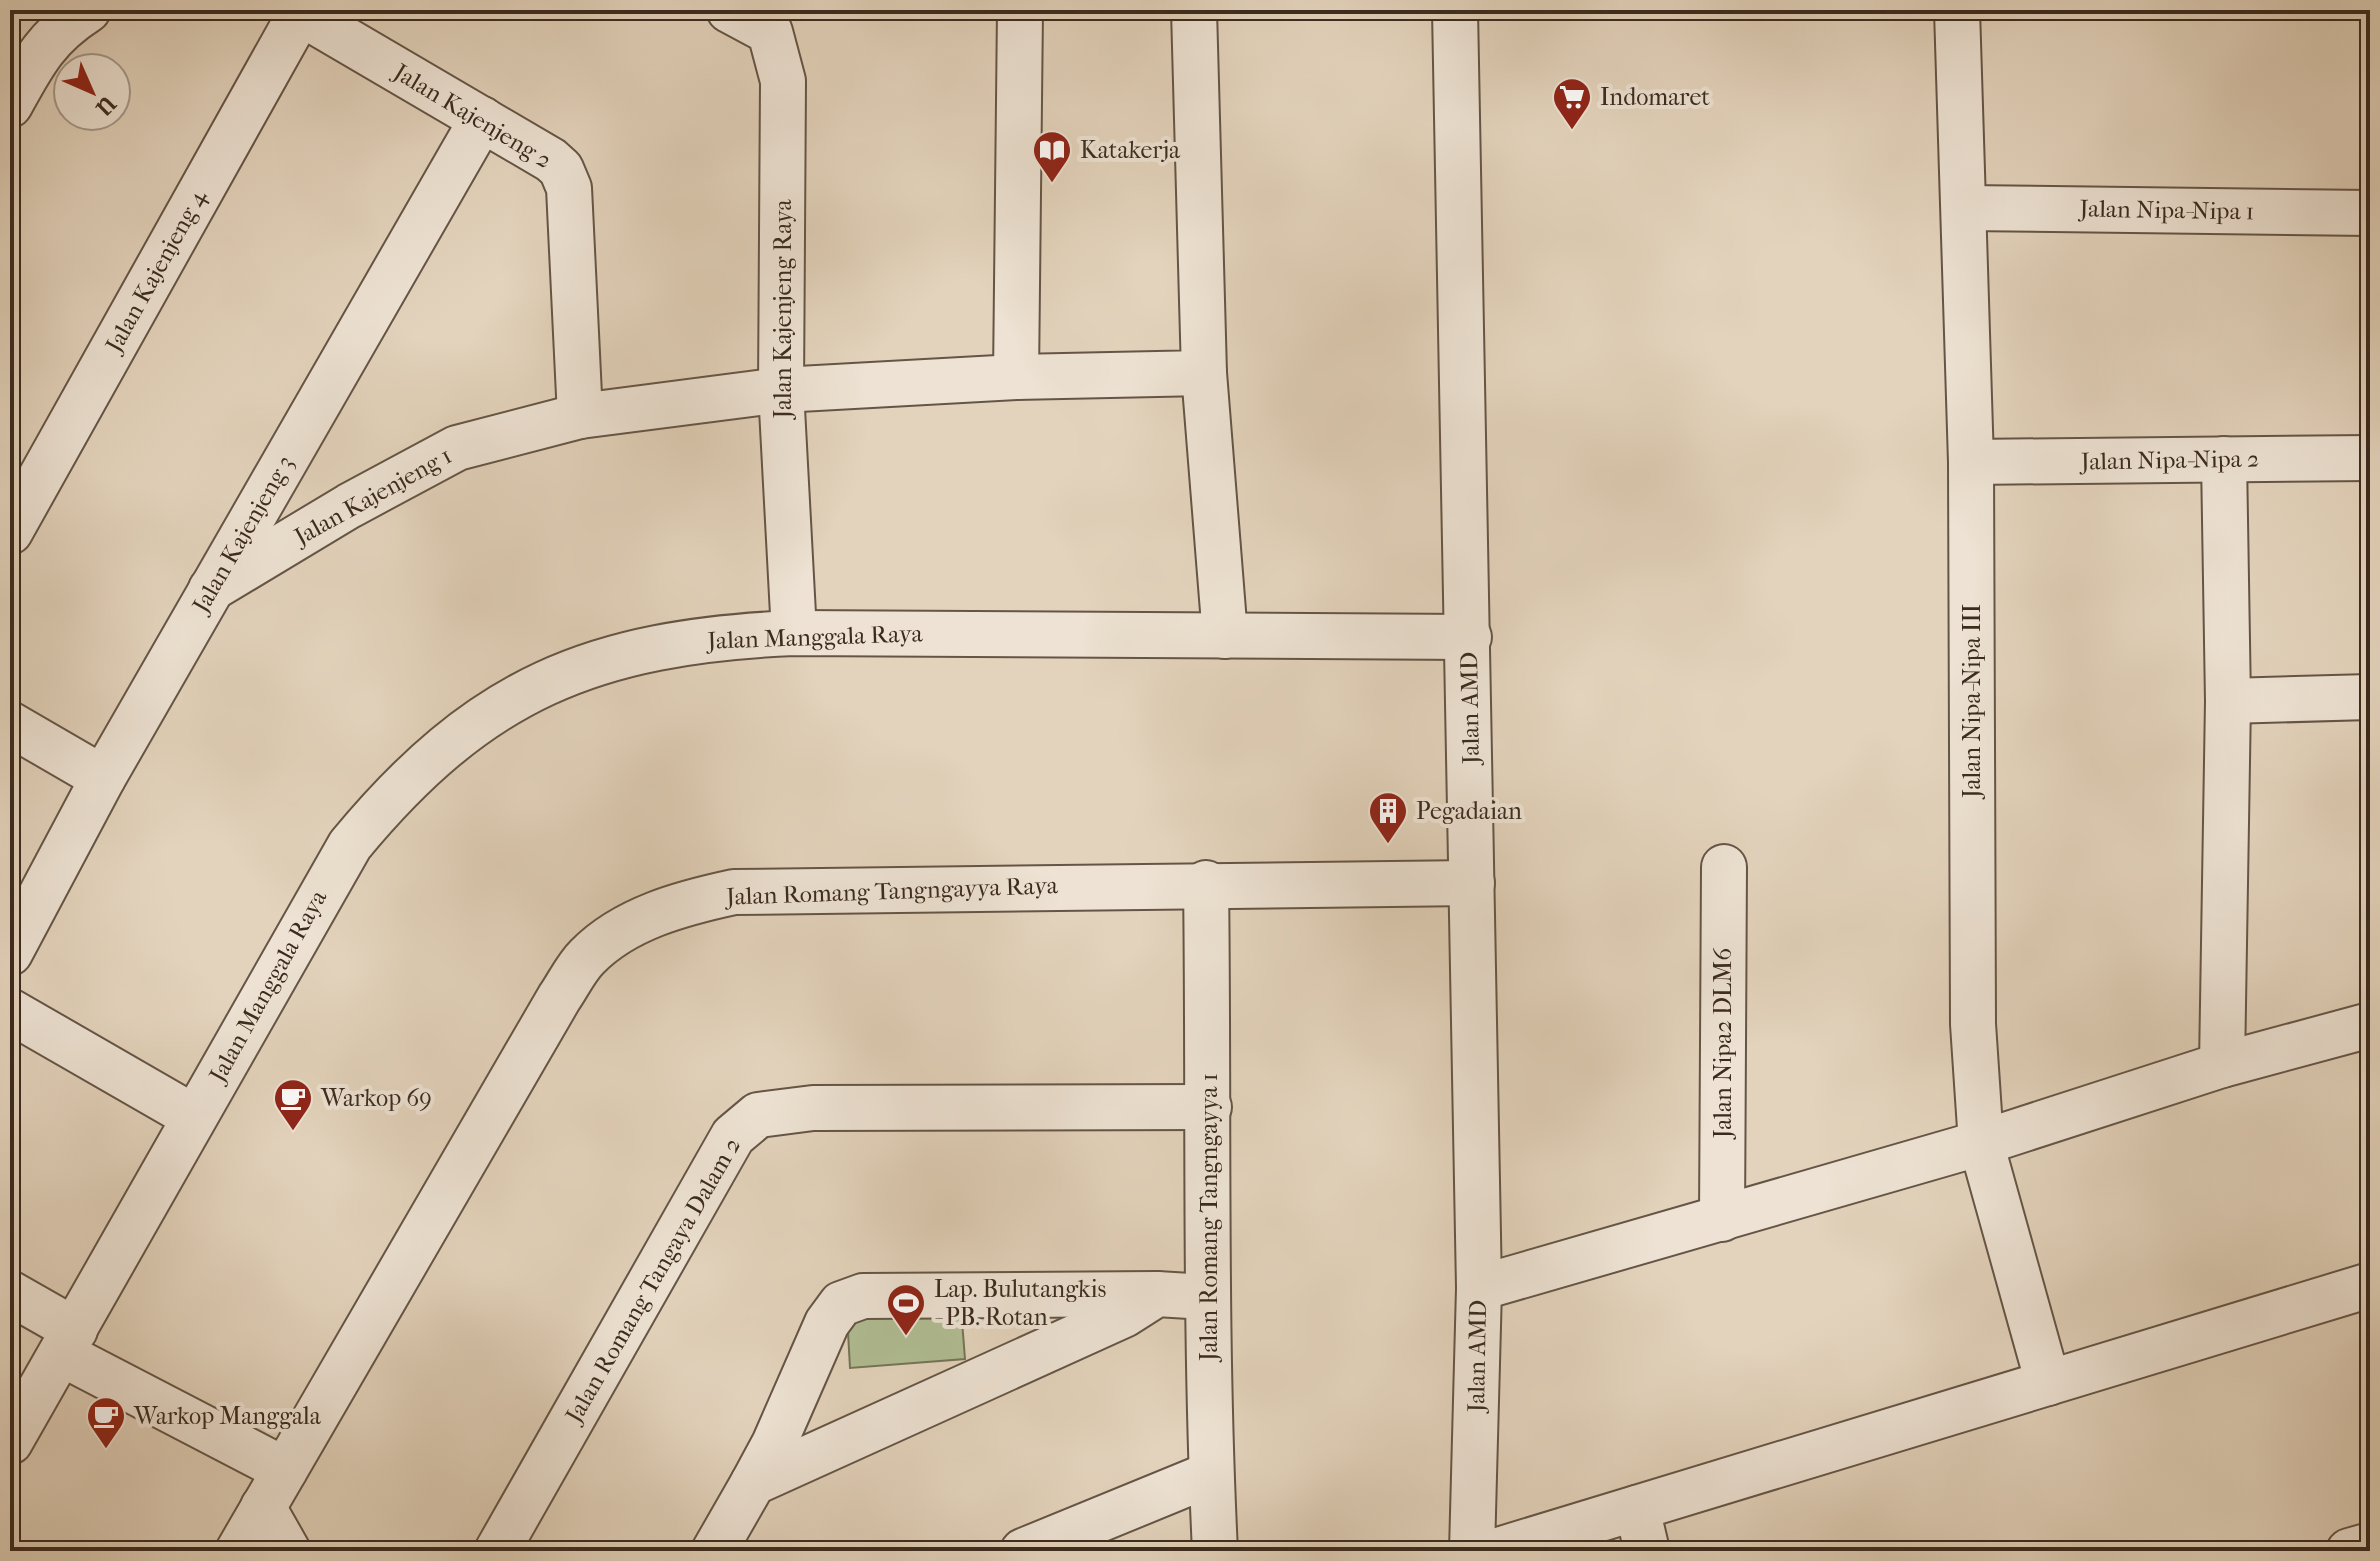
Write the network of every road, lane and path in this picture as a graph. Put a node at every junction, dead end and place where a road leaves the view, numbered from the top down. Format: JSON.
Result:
{"nodes":[{"id":1,"x":88,"y":10,"type":"edge"},
{"id":2,"x":729,"y":10,"type":"edge"},
{"id":3,"x":1020,"y":10,"type":"edge"},
{"id":4,"x":1194,"y":10,"type":"edge"},
{"id":5,"x":1455,"y":10,"type":"edge"},
{"id":6,"x":1957,"y":10,"type":"edge"},
{"id":7,"x":299,"y":11,"type":"edge"},
{"id":8,"x":777,"y":21,"type":"edge"},
{"id":9,"x":10,"y":105,"type":"edge"},
{"id":10,"x":482,"y":119,"type":"junction"},
{"id":11,"x":1965,"y":208,"type":"junction"},
{"id":12,"x":2370,"y":213,"type":"edge"},
{"id":13,"x":1204,"y":373,"type":"junction"},
{"id":14,"x":1016,"y":377,"type":"junction"},
{"id":15,"x":781,"y":390,"type":"junction"},
{"id":16,"x":580,"y":416,"type":"junction"},
{"id":17,"x":2370,"y":458,"type":"edge"},
{"id":18,"x":2224,"y":459,"type":"junction"},
{"id":19,"x":1971,"y":462,"type":"junction"},
{"id":20,"x":10,"y":532,"type":"edge"},
{"id":21,"x":211,"y":589,"type":"junction"},
{"id":22,"x":794,"y":633,"type":"junction"},
{"id":23,"x":1225,"y":636,"type":"junction"},
{"id":24,"x":1469,"y":637,"type":"junction"},
{"id":25,"x":2370,"y":697,"type":"edge"},
{"id":26,"x":2228,"y":701,"type":"junction"},
{"id":27,"x":10,"y":724,"type":"edge"},
{"id":28,"x":103,"y":778,"type":"junction"},
{"id":29,"x":1724,"y":867,"type":"dead end"},
{"id":30,"x":1206,"y":883,"type":"junction"},
{"id":31,"x":1472,"y":883,"type":"junction"},
{"id":32,"x":10,"y":953,"type":"edge"},
{"id":33,"x":10,"y":1011,"type":"edge"},
{"id":34,"x":2370,"y":1025,"type":"edge"},
{"id":35,"x":2222,"y":1065,"type":"junction"},
{"id":36,"x":1209,"y":1107,"type":"junction"},
{"id":37,"x":194,"y":1117,"type":"junction"},
{"id":38,"x":1981,"y":1143,"type":"junction"},
{"id":39,"x":1722,"y":1219,"type":"junction"},
{"id":40,"x":2370,"y":1285,"type":"edge"},
{"id":41,"x":1479,"y":1288,"type":"junction"},
{"id":42,"x":10,"y":1293,"type":"edge"},
{"id":43,"x":1157,"y":1294,"type":"junction"},
{"id":44,"x":1206,"y":1297,"type":"junction"},
{"id":45,"x":68,"y":1342,"type":"junction"},
{"id":46,"x":2048,"y":1383,"type":"junction"},
{"id":47,"x":10,"y":1442,"type":"edge"},
{"id":48,"x":285,"y":1470,"type":"junction"},
{"id":49,"x":1211,"y":1474,"type":"junction"},
{"id":50,"x":753,"y":1483,"type":"junction"},
{"id":51,"x":263,"y":1507,"type":"junction"},
{"id":52,"x":1637,"y":1508,"type":"junction"},
{"id":53,"x":2370,"y":1545,"type":"edge"},
{"id":54,"x":238,"y":1551,"type":"edge"},
{"id":55,"x":288,"y":1551,"type":"edge"},
{"id":56,"x":497,"y":1551,"type":"edge"},
{"id":57,"x":714,"y":1551,"type":"edge"},
{"id":58,"x":1023,"y":1551,"type":"edge"},
{"id":59,"x":1215,"y":1551,"type":"edge"},
{"id":60,"x":1472,"y":1551,"type":"edge"},
{"id":61,"x":1495,"y":1551,"type":"edge"},
{"id":62,"x":1647,"y":1551,"type":"edge"},
{"id":63,"x":2349,"y":1551,"type":"edge"}],
"edges":[{"from":1,"to":9,"type":"street"},
{"from":2,"to":8,"type":"street","name":"Jalan Kajenjeng Raya"},
{"from":3,"to":14,"type":"street"},
{"from":4,"to":13,"type":"street"},
{"from":5,"to":24,"type":"street","name":"Jalan AMD"},
{"from":6,"to":11,"type":"street","name":"Jalan Nipa-Nipa III"},
{"from":7,"to":10,"type":"street","name":"Jalan Kajenjeng 2"},
{"from":7,"to":20,"type":"street","name":"Jalan Kajenjeng 4"},
{"from":8,"to":15,"type":"street","name":"Jalan Kajenjeng Raya"},
{"from":10,"to":16,"type":"street","name":"Jalan Kajenjeng 2"},
{"from":10,"to":21,"type":"street","name":"Jalan Kajenjeng 3"},
{"from":11,"to":12,"type":"street","name":"Jalan Nipa-Nipa 1"},
{"from":11,"to":19,"type":"street","name":"Jalan Nipa-Nipa III"},
{"from":13,"to":14,"type":"street","name":"Jalan Kajenjeng 1"},
{"from":13,"to":23,"type":"street"},
{"from":14,"to":15,"type":"street","name":"Jalan Kajenjeng 1"},
{"from":15,"to":16,"type":"street","name":"Jalan Kajenjeng 1"},
{"from":15,"to":22,"type":"street","name":"Jalan Kajenjeng Raya"},
{"from":16,"to":21,"type":"street","name":"Jalan Kajenjeng 1"},
{"from":17,"to":18,"type":"street","name":"Jalan Nipa-Nipa 2"},
{"from":18,"to":19,"type":"street","name":"Jalan Nipa-Nipa 2"},
{"from":18,"to":26,"type":"street"},
{"from":19,"to":38,"type":"street","name":"Jalan Nipa-Nipa III"},
{"from":21,"to":28,"type":"street","name":"Jalan Kajenjeng 3"},
{"from":22,"to":23,"type":"street","name":"Jalan Manggala Raya"},
{"from":22,"to":37,"type":"street","name":"Jalan Manggala Raya"},
{"from":23,"to":24,"type":"street","name":"Jalan Manggala Raya"},
{"from":24,"to":31,"type":"street","name":"Jalan AMD"},
{"from":25,"to":26,"type":"street"},
{"from":26,"to":35,"type":"street"},
{"from":27,"to":28,"type":"street"},
{"from":28,"to":32,"type":"street","name":"Jalan Kajenjeng 3"},
{"from":29,"to":39,"type":"street","name":"Jalan Nipa2 DLM6"},
{"from":30,"to":31,"type":"street","name":"Jalan Romang Tangngayya Raya"},
{"from":30,"to":36,"type":"street","name":"Jalan Romang Tangngayya 1"},
{"from":30,"to":48,"type":"street","name":"Jalan Romang Tangngayya Raya"},
{"from":31,"to":41,"type":"street","name":"Jalan AMD"},
{"from":33,"to":37,"type":"street"},
{"from":34,"to":35,"type":"street"},
{"from":35,"to":38,"type":"street"},
{"from":36,"to":44,"type":"street","name":"Jalan Romang Tangngayya 1"},
{"from":36,"to":56,"type":"street","name":"Jalan Romang Tangaya Dalam 2"},
{"from":37,"to":45,"type":"street","name":"Jalan Manggala Raya"},
{"from":38,"to":39,"type":"street"},
{"from":38,"to":46,"type":"street","name":"Jalan Nipa-Nipa III"},
{"from":39,"to":41,"type":"street"},
{"from":40,"to":46,"type":"street"},
{"from":41,"to":60,"type":"street","name":"Jalan AMD"},
{"from":42,"to":45,"type":"street"},
{"from":43,"to":44,"type":"street"},
{"from":43,"to":50,"type":"street"},
{"from":43,"to":50,"type":"street"},
{"from":44,"to":49,"type":"street","name":"Jalan Romang Tangngayya 1"},
{"from":45,"to":47,"type":"street","name":"Jalan Manggala Raya"},
{"from":45,"to":48,"type":"street"},
{"from":46,"to":52,"type":"street"},
{"from":48,"to":51,"type":"street","name":"Jalan Romang Tangngayya Raya"},
{"from":49,"to":58,"type":"street"},
{"from":49,"to":59,"type":"street","name":"Jalan Romang Tangngayya 1"},
{"from":50,"to":57,"type":"street"},
{"from":51,"to":54,"type":"street","name":"Jalan Romang Tangngayya Raya"},
{"from":51,"to":55,"type":"street"},
{"from":52,"to":61,"type":"street"},
{"from":52,"to":62,"type":"street"},
{"from":53,"to":63,"type":"street"}]}
